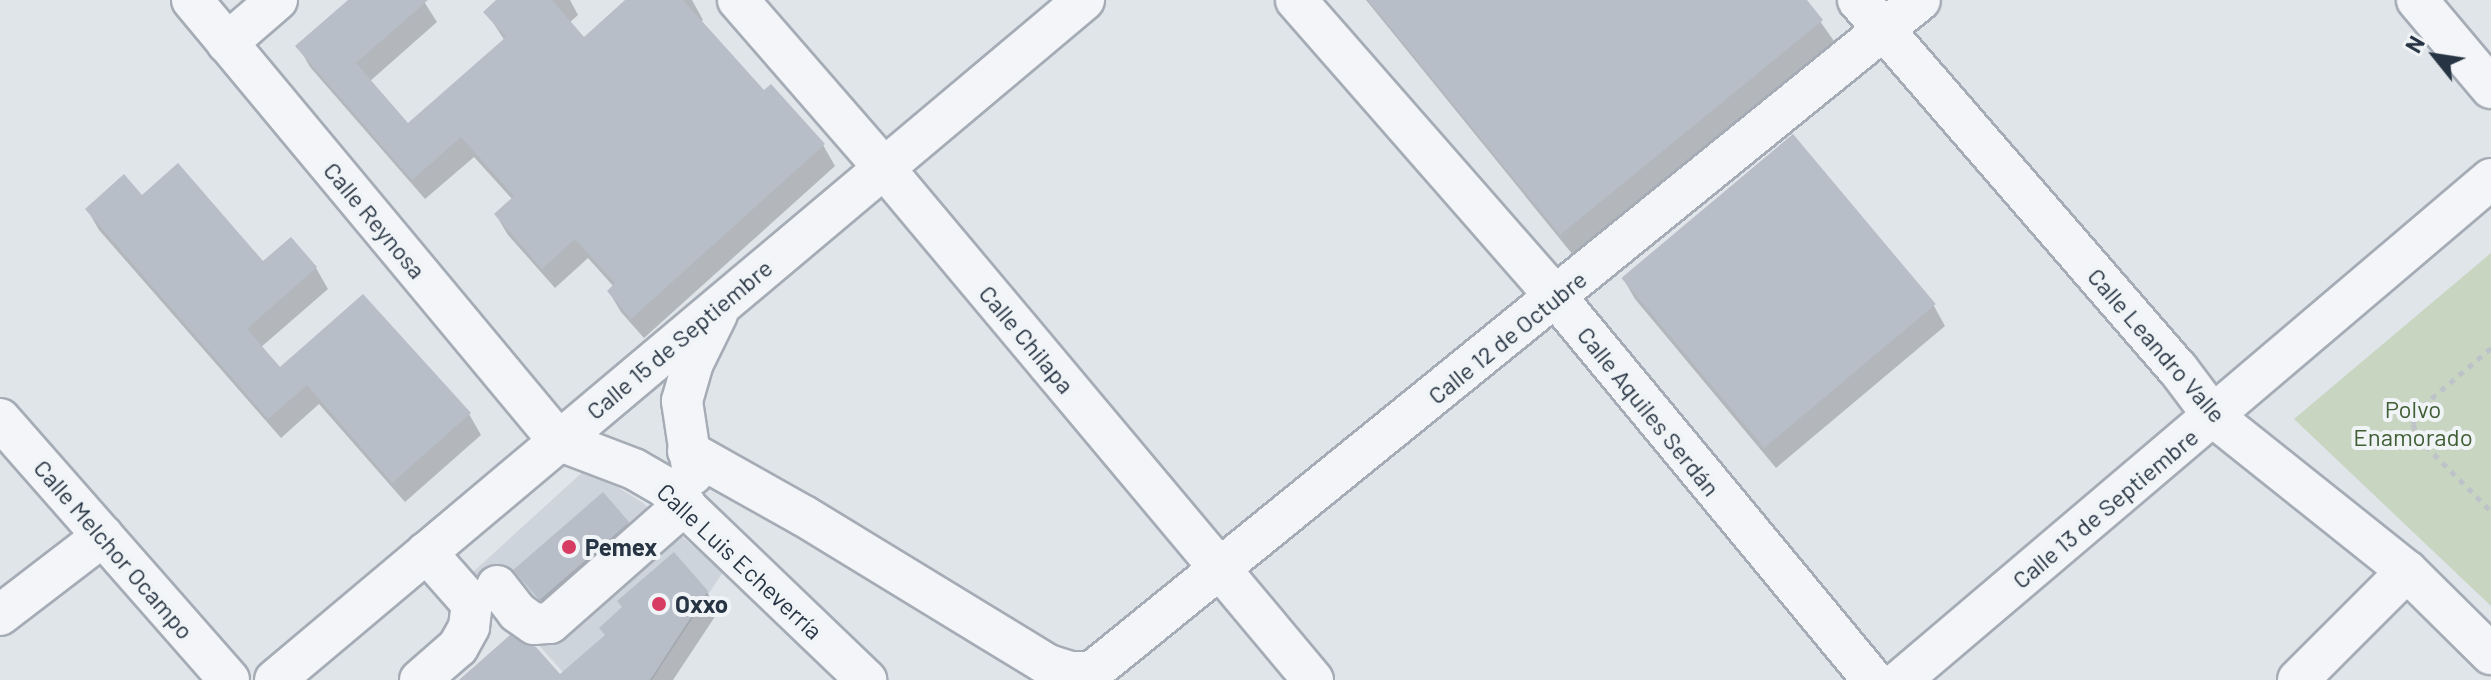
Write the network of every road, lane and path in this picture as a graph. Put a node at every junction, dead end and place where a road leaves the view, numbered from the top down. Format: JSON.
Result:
{"nodes":[{"id":1,"x":192,"y":0,"type":"edge"},
{"id":2,"x":277,"y":0,"type":"edge"},
{"id":3,"x":738,"y":0,"type":"edge"},
{"id":4,"x":1084,"y":0,"type":"edge"},
{"id":5,"x":1296,"y":0,"type":"edge"},
{"id":6,"x":1858,"y":0,"type":"edge"},
{"id":7,"x":1920,"y":0,"type":"edge"},
{"id":8,"x":2417,"y":0,"type":"edge"},
{"id":9,"x":1883,"y":30,"type":"junction"},
{"id":10,"x":227,"y":43,"type":"junction"},
{"id":11,"x":2491,"y":88,"type":"edge"},
{"id":12,"x":884,"y":168,"type":"junction"},
{"id":13,"x":2491,"y":179,"type":"edge"},
{"id":14,"x":1556,"y":297,"type":"junction"},
{"id":15,"x":723,"y":302,"type":"junction"},
{"id":16,"x":2491,"y":348,"type":"edge"},
{"id":17,"x":2214,"y":417,"type":"junction"},
{"id":18,"x":0,"y":419,"type":"edge"},
{"id":19,"x":558,"y":440,"type":"junction"},
{"id":20,"x":688,"y":451,"type":"junction"},
{"id":21,"x":2491,"y":511,"type":"edge"},
{"id":22,"x":695,"y":513,"type":"junction"},
{"id":23,"x":103,"y":536,"type":"junction"},
{"id":24,"x":426,"y":552,"type":"junction"},
{"id":25,"x":1220,"y":570,"type":"junction"},
{"id":26,"x":2407,"y":571,"type":"junction"},
{"id":27,"x":497,"y":586,"type":"dead end"},
{"id":28,"x":0,"y":615,"type":"edge"},
{"id":29,"x":2491,"y":654,"type":"edge"},
{"id":30,"x":229,"y":680,"type":"edge"},
{"id":31,"x":275,"y":680,"type":"edge"},
{"id":32,"x":420,"y":680,"type":"edge"},
{"id":33,"x":866,"y":680,"type":"edge"},
{"id":34,"x":1313,"y":680,"type":"edge"},
{"id":35,"x":1873,"y":680,"type":"edge"},
{"id":36,"x":1901,"y":680,"type":"edge"},
{"id":37,"x":2298,"y":680,"type":"edge"}],
"edges":[{"from":1,"to":10,"type":"street","name":"Calle Reynosa"},
{"from":2,"to":10,"type":"street"},
{"from":3,"to":12,"type":"street","name":"Calle Chilapa"},
{"from":4,"to":12,"type":"street","name":"Calle 15 de Septiembre"},
{"from":5,"to":14,"type":"street","name":"Calle Aquiles Serdán"},
{"from":6,"to":9,"type":"street","name":"Calle Leandro Valle"},
{"from":7,"to":9,"type":"street","name":"Calle 12 de Octubre"},
{"from":8,"to":11,"type":"street"},
{"from":9,"to":14,"type":"street","name":"Calle 12 de Octubre"},
{"from":9,"to":17,"type":"street","name":"Calle Leandro Valle"},
{"from":10,"to":19,"type":"street","name":"Calle Reynosa"},
{"from":12,"to":15,"type":"street","name":"Calle 15 de Septiembre"},
{"from":12,"to":25,"type":"street","name":"Calle Chilapa"},
{"from":13,"to":17,"type":"street","name":"Calle 13 de Septiembre"},
{"from":14,"to":25,"type":"street","name":"Calle 12 de Octubre"},
{"from":14,"to":35,"type":"street","name":"Calle Aquiles Serdán"},
{"from":15,"to":19,"type":"street","name":"Calle 15 de Septiembre"},
{"from":15,"to":20,"type":"street"},
{"from":16,"to":21,"type":"path"},
{"from":17,"to":26,"type":"street","name":"Calle Leandro Valle"},
{"from":17,"to":36,"type":"street","name":"Calle 13 de Septiembre"},
{"from":18,"to":23,"type":"street","name":"Calle Melchor Ocampo"},
{"from":19,"to":22,"type":"street","name":"Calle Luis Echeverría"},
{"from":19,"to":24,"type":"street","name":"Calle 15 de Septiembre"},
{"from":20,"to":22,"type":"street"},
{"from":20,"to":25,"type":"street","name":"Calle 12 de Octubre"},
{"from":22,"to":27,"type":"street"},
{"from":22,"to":33,"type":"street","name":"Calle Luis Echeverría"},
{"from":23,"to":28,"type":"street"},
{"from":23,"to":30,"type":"street","name":"Calle Melchor Ocampo"},
{"from":24,"to":31,"type":"street","name":"Calle 15 de Septiembre"},
{"from":24,"to":32,"type":"street"},
{"from":25,"to":34,"type":"street","name":"Calle Chilapa"},
{"from":26,"to":29,"type":"street","name":"Calle Leandro Valle"},
{"from":26,"to":37,"type":"street"}]}
